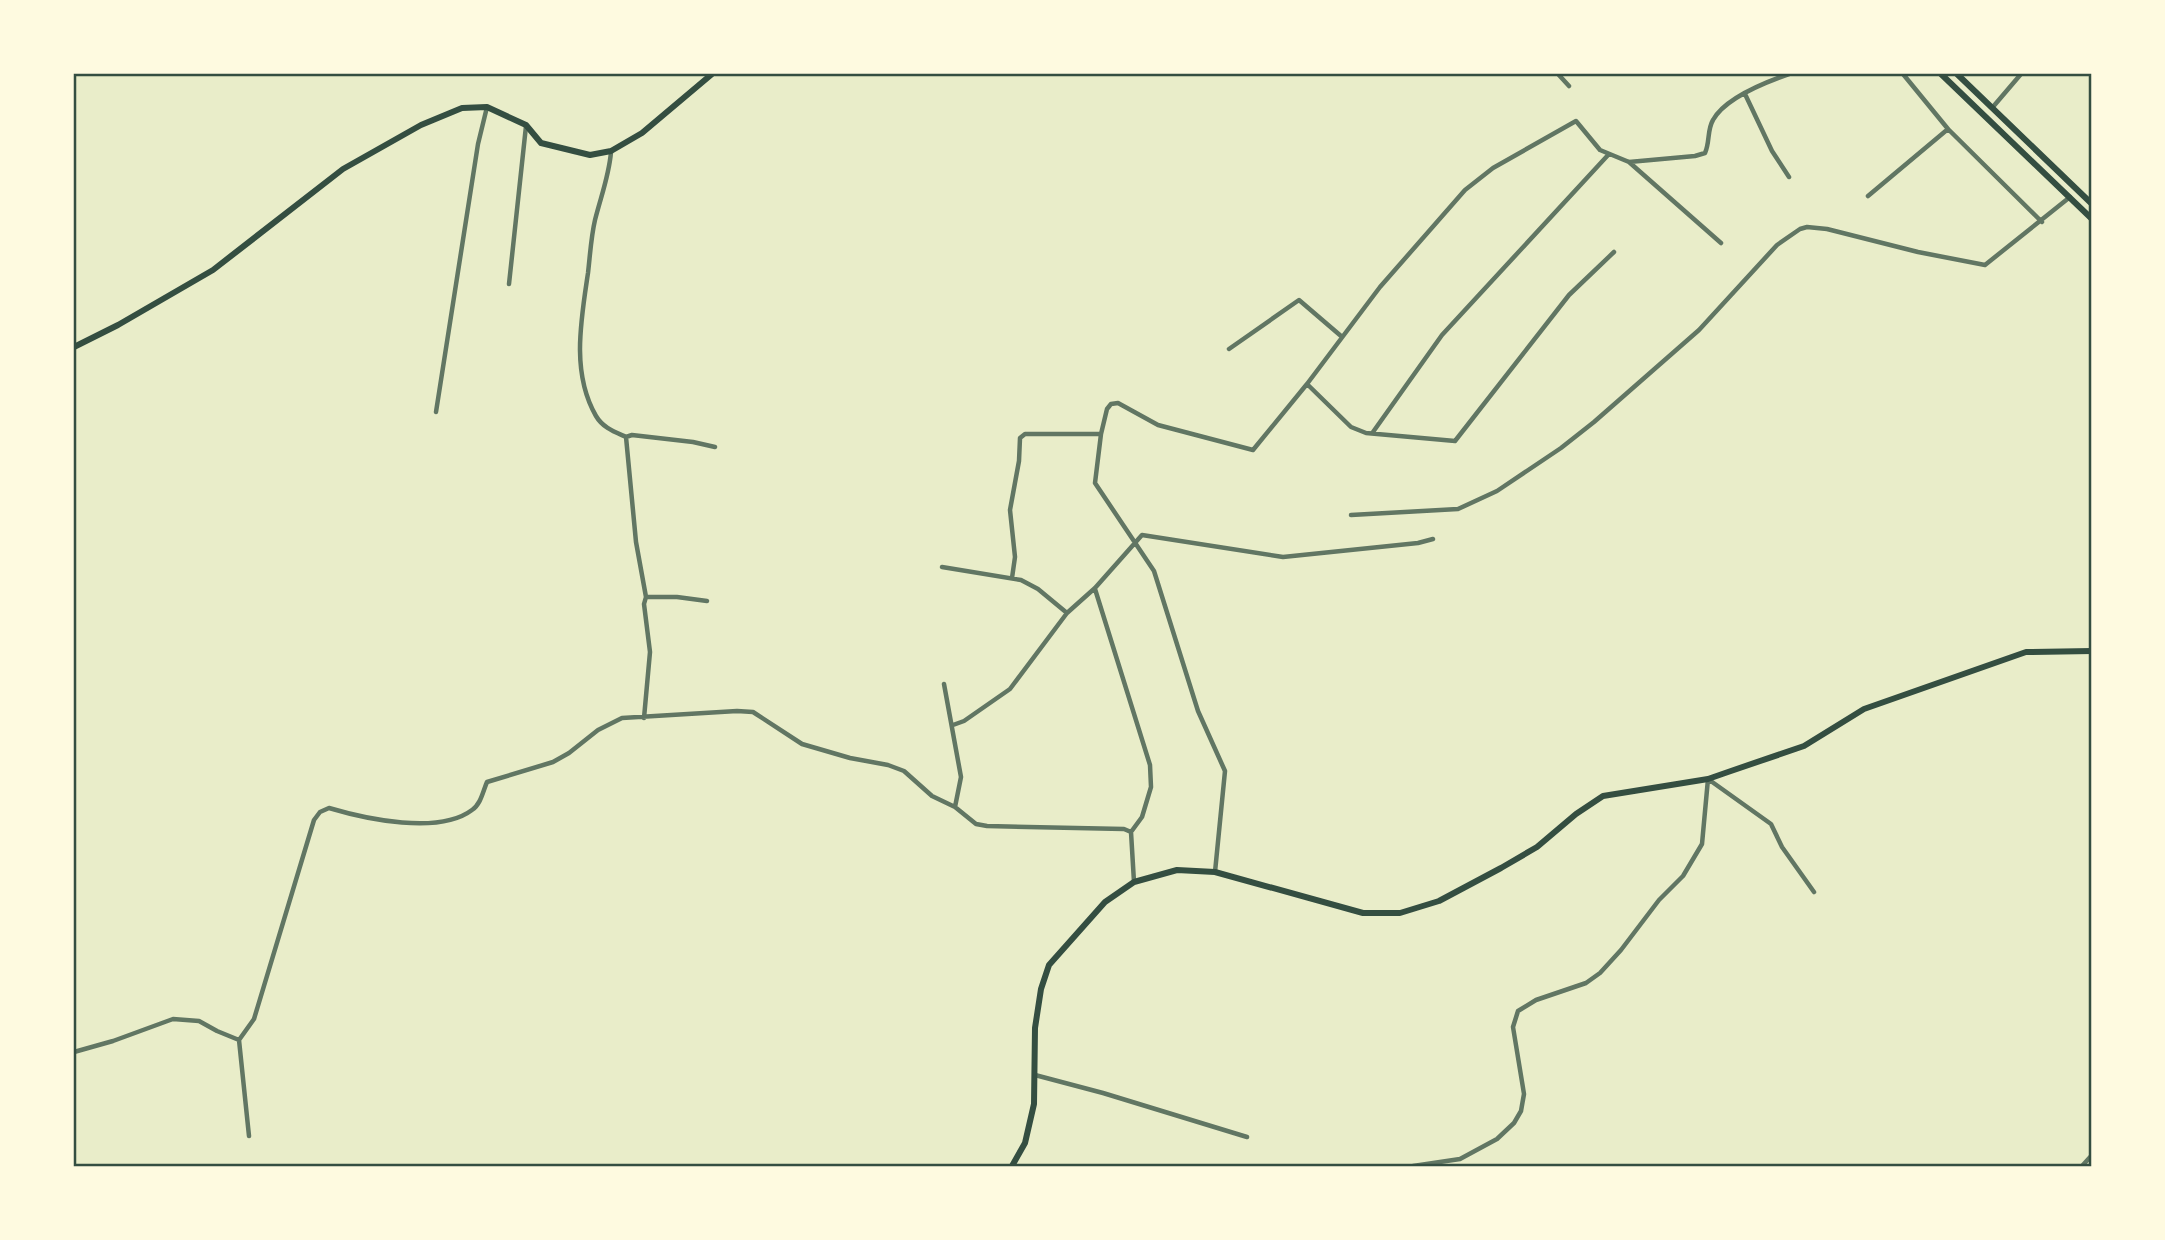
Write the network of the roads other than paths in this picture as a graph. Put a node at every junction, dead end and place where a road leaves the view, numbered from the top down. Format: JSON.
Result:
{"nodes":[{"id":1,"x":712,"y":74,"type":"edge"},
{"id":2,"x":1558,"y":74,"type":"edge"},
{"id":3,"x":1789,"y":74,"type":"edge"},
{"id":4,"x":1903,"y":74,"type":"edge"},
{"id":5,"x":1941,"y":74,"type":"edge"},
{"id":6,"x":1958,"y":74,"type":"edge"},
{"id":7,"x":2021,"y":74,"type":"edge"},
{"id":8,"x":1569,"y":86,"type":"dead end"},
{"id":9,"x":1745,"y":94,"type":"junction"},
{"id":10,"x":487,"y":107,"type":"junction"},
{"id":11,"x":1992,"y":108,"type":"junction"},
{"id":12,"x":526,"y":125,"type":"junction"},
{"id":13,"x":1948,"y":129,"type":"junction"},
{"id":14,"x":611,"y":151,"type":"junction"},
{"id":15,"x":1610,"y":154,"type":"junction"},
{"id":16,"x":1629,"y":162,"type":"junction"},
{"id":17,"x":2056,"y":170,"type":"junction"},
{"id":18,"x":2048,"y":176,"type":"junction"},
{"id":19,"x":1789,"y":177,"type":"dead end"},
{"id":20,"x":1868,"y":196,"type":"dead end"},
{"id":21,"x":2070,"y":197,"type":"junction"},
{"id":22,"x":2091,"y":204,"type":"edge"},
{"id":23,"x":2091,"y":219,"type":"edge"},
{"id":24,"x":2042,"y":222,"type":"junction"},
{"id":25,"x":1721,"y":243,"type":"dead end"},
{"id":26,"x":1614,"y":252,"type":"dead end"},
{"id":27,"x":509,"y":285,"type":"dead end"},
{"id":28,"x":1341,"y":337,"type":"junction"},
{"id":29,"x":74,"y":347,"type":"edge"},
{"id":30,"x":1229,"y":349,"type":"dead end"},
{"id":31,"x":1307,"y":384,"type":"junction"},
{"id":32,"x":436,"y":412,"type":"dead end"},
{"id":33,"x":1372,"y":433,"type":"junction"},
{"id":34,"x":1101,"y":434,"type":"junction"},
{"id":35,"x":626,"y":437,"type":"junction"},
{"id":36,"x":715,"y":447,"type":"dead end"},
{"id":37,"x":1351,"y":515,"type":"dead end"},
{"id":38,"x":1433,"y":540,"type":"dead end"},
{"id":39,"x":1135,"y":541,"type":"junction"},
{"id":40,"x":942,"y":567,"type":"dead end"},
{"id":41,"x":1012,"y":578,"type":"junction"},
{"id":42,"x":1095,"y":588,"type":"junction"},
{"id":43,"x":646,"y":597,"type":"junction"},
{"id":44,"x":707,"y":601,"type":"dead end"},
{"id":45,"x":1067,"y":613,"type":"junction"},
{"id":46,"x":2091,"y":651,"type":"edge"},
{"id":47,"x":944,"y":684,"type":"dead end"},
{"id":48,"x":644,"y":718,"type":"junction"},
{"id":49,"x":953,"y":725,"type":"junction"},
{"id":50,"x":1708,"y":779,"type":"junction"},
{"id":51,"x":955,"y":807,"type":"junction"},
{"id":52,"x":1131,"y":832,"type":"junction"},
{"id":53,"x":1215,"y":872,"type":"junction"},
{"id":54,"x":1134,"y":882,"type":"junction"},
{"id":55,"x":1814,"y":892,"type":"dead end"},
{"id":56,"x":239,"y":1040,"type":"junction"},
{"id":57,"x":74,"y":1052,"type":"edge"},
{"id":58,"x":1035,"y":1075,"type":"junction"},
{"id":59,"x":249,"y":1136,"type":"dead end"},
{"id":60,"x":1247,"y":1137,"type":"dead end"},
{"id":61,"x":2091,"y":1155,"type":"edge"},
{"id":62,"x":1012,"y":1167,"type":"edge"},
{"id":63,"x":1413,"y":1167,"type":"edge"},
{"id":64,"x":2082,"y":1167,"type":"edge"}],
"edges":[{"from":1,"to":14,"type":"main road"},
{"from":2,"to":8,"type":"street"},
{"from":3,"to":9,"type":"street"},
{"from":4,"to":13,"type":"street"},
{"from":5,"to":18,"type":"main road"},
{"from":6,"to":11,"type":"main road"},
{"from":7,"to":11,"type":"street"},
{"from":9,"to":16,"type":"street"},
{"from":9,"to":19,"type":"street"},
{"from":10,"to":12,"type":"main road"},
{"from":10,"to":29,"type":"main road"},
{"from":10,"to":32,"type":"street"},
{"from":11,"to":17,"type":"main road"},
{"from":12,"to":14,"type":"main road"},
{"from":12,"to":27,"type":"street"},
{"from":13,"to":20,"type":"street"},
{"from":13,"to":24,"type":"street"},
{"from":14,"to":35,"type":"street"},
{"from":15,"to":16,"type":"street"},
{"from":15,"to":28,"type":"street"},
{"from":15,"to":33,"type":"street"},
{"from":16,"to":25,"type":"street"},
{"from":17,"to":18,"type":"main road"},
{"from":17,"to":22,"type":"main road"},
{"from":18,"to":21,"type":"main road"},
{"from":21,"to":23,"type":"main road"},
{"from":21,"to":24,"type":"street"},
{"from":24,"to":37,"type":"street"},
{"from":26,"to":33,"type":"street"},
{"from":28,"to":30,"type":"street"},
{"from":28,"to":31,"type":"street"},
{"from":31,"to":33,"type":"street"},
{"from":31,"to":34,"type":"street"},
{"from":34,"to":39,"type":"street"},
{"from":34,"to":41,"type":"street"},
{"from":35,"to":36,"type":"street"},
{"from":35,"to":43,"type":"street"},
{"from":38,"to":39,"type":"street"},
{"from":39,"to":42,"type":"street"},
{"from":39,"to":53,"type":"street"},
{"from":40,"to":41,"type":"street"},
{"from":41,"to":45,"type":"street"},
{"from":42,"to":45,"type":"street"},
{"from":42,"to":52,"type":"street"},
{"from":43,"to":44,"type":"street"},
{"from":43,"to":48,"type":"street"},
{"from":45,"to":49,"type":"street"},
{"from":46,"to":50,"type":"main road"},
{"from":47,"to":49,"type":"street"},
{"from":48,"to":51,"type":"street"},
{"from":48,"to":56,"type":"street"},
{"from":49,"to":51,"type":"street"},
{"from":50,"to":53,"type":"main road"},
{"from":50,"to":55,"type":"street"},
{"from":50,"to":63,"type":"street"},
{"from":51,"to":52,"type":"street"},
{"from":52,"to":54,"type":"street"},
{"from":53,"to":54,"type":"main road"},
{"from":54,"to":58,"type":"main road"},
{"from":56,"to":57,"type":"street"},
{"from":56,"to":59,"type":"street"},
{"from":58,"to":60,"type":"street"},
{"from":58,"to":62,"type":"main road"},
{"from":61,"to":64,"type":"street"}]}
